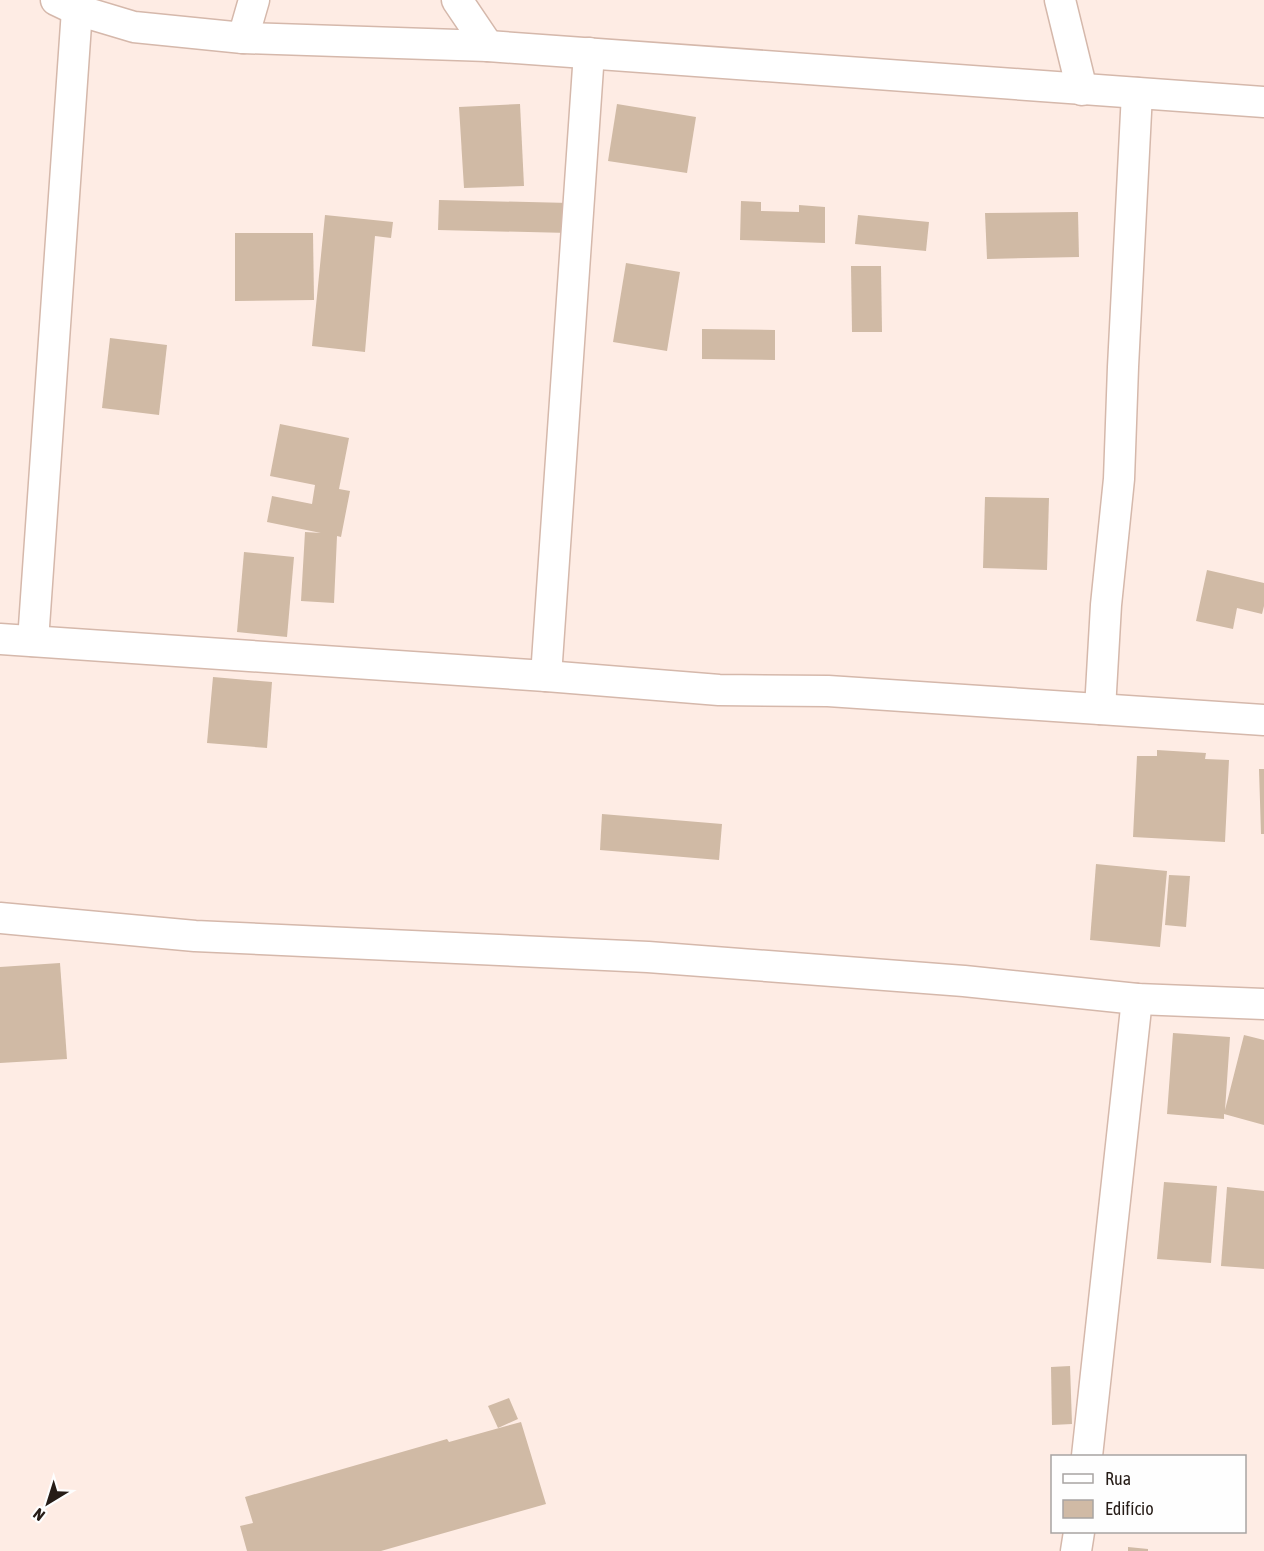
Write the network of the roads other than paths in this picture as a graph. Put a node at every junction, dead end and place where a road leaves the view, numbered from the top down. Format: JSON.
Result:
{"nodes":[{"id":1,"x":254,"y":0,"type":"edge"},
{"id":2,"x":457,"y":0,"type":"edge"},
{"id":3,"x":1059,"y":0,"type":"edge"},
{"id":4,"x":67,"y":5,"type":"edge"},
{"id":5,"x":243,"y":38,"type":"junction"},
{"id":6,"x":488,"y":46,"type":"junction"},
{"id":7,"x":589,"y":53,"type":"junction"},
{"id":8,"x":1082,"y":90,"type":"junction"},
{"id":9,"x":1137,"y":93,"type":"junction"},
{"id":10,"x":1264,"y":102,"type":"edge"},
{"id":11,"x":0,"y":639,"type":"edge"},
{"id":12,"x":33,"y":641,"type":"junction"},
{"id":13,"x":546,"y":676,"type":"junction"},
{"id":14,"x":1100,"y":709,"type":"junction"},
{"id":15,"x":1264,"y":720,"type":"edge"},
{"id":16,"x":0,"y":918,"type":"edge"},
{"id":17,"x":1137,"y":999,"type":"junction"},
{"id":18,"x":1264,"y":1004,"type":"edge"},
{"id":19,"x":1087,"y":1455,"type":"edge"},
{"id":20,"x":1078,"y":1533,"type":"edge"},
{"id":21,"x":1076,"y":1551,"type":"edge"}],
"edges":[{"from":1,"to":5,"type":"street"},
{"from":2,"to":6,"type":"street"},
{"from":3,"to":8,"type":"street"},
{"from":4,"to":5,"type":"street"},
{"from":4,"to":12,"type":"street"},
{"from":5,"to":6,"type":"street"},
{"from":6,"to":7,"type":"street"},
{"from":7,"to":8,"type":"street"},
{"from":7,"to":13,"type":"street"},
{"from":8,"to":9,"type":"street"},
{"from":9,"to":10,"type":"street"},
{"from":9,"to":14,"type":"street"},
{"from":11,"to":12,"type":"street"},
{"from":12,"to":13,"type":"street"},
{"from":13,"to":14,"type":"street"},
{"from":14,"to":15,"type":"street"},
{"from":16,"to":17,"type":"street"},
{"from":17,"to":18,"type":"street"},
{"from":17,"to":19,"type":"street"},
{"from":20,"to":21,"type":"street"}]}
